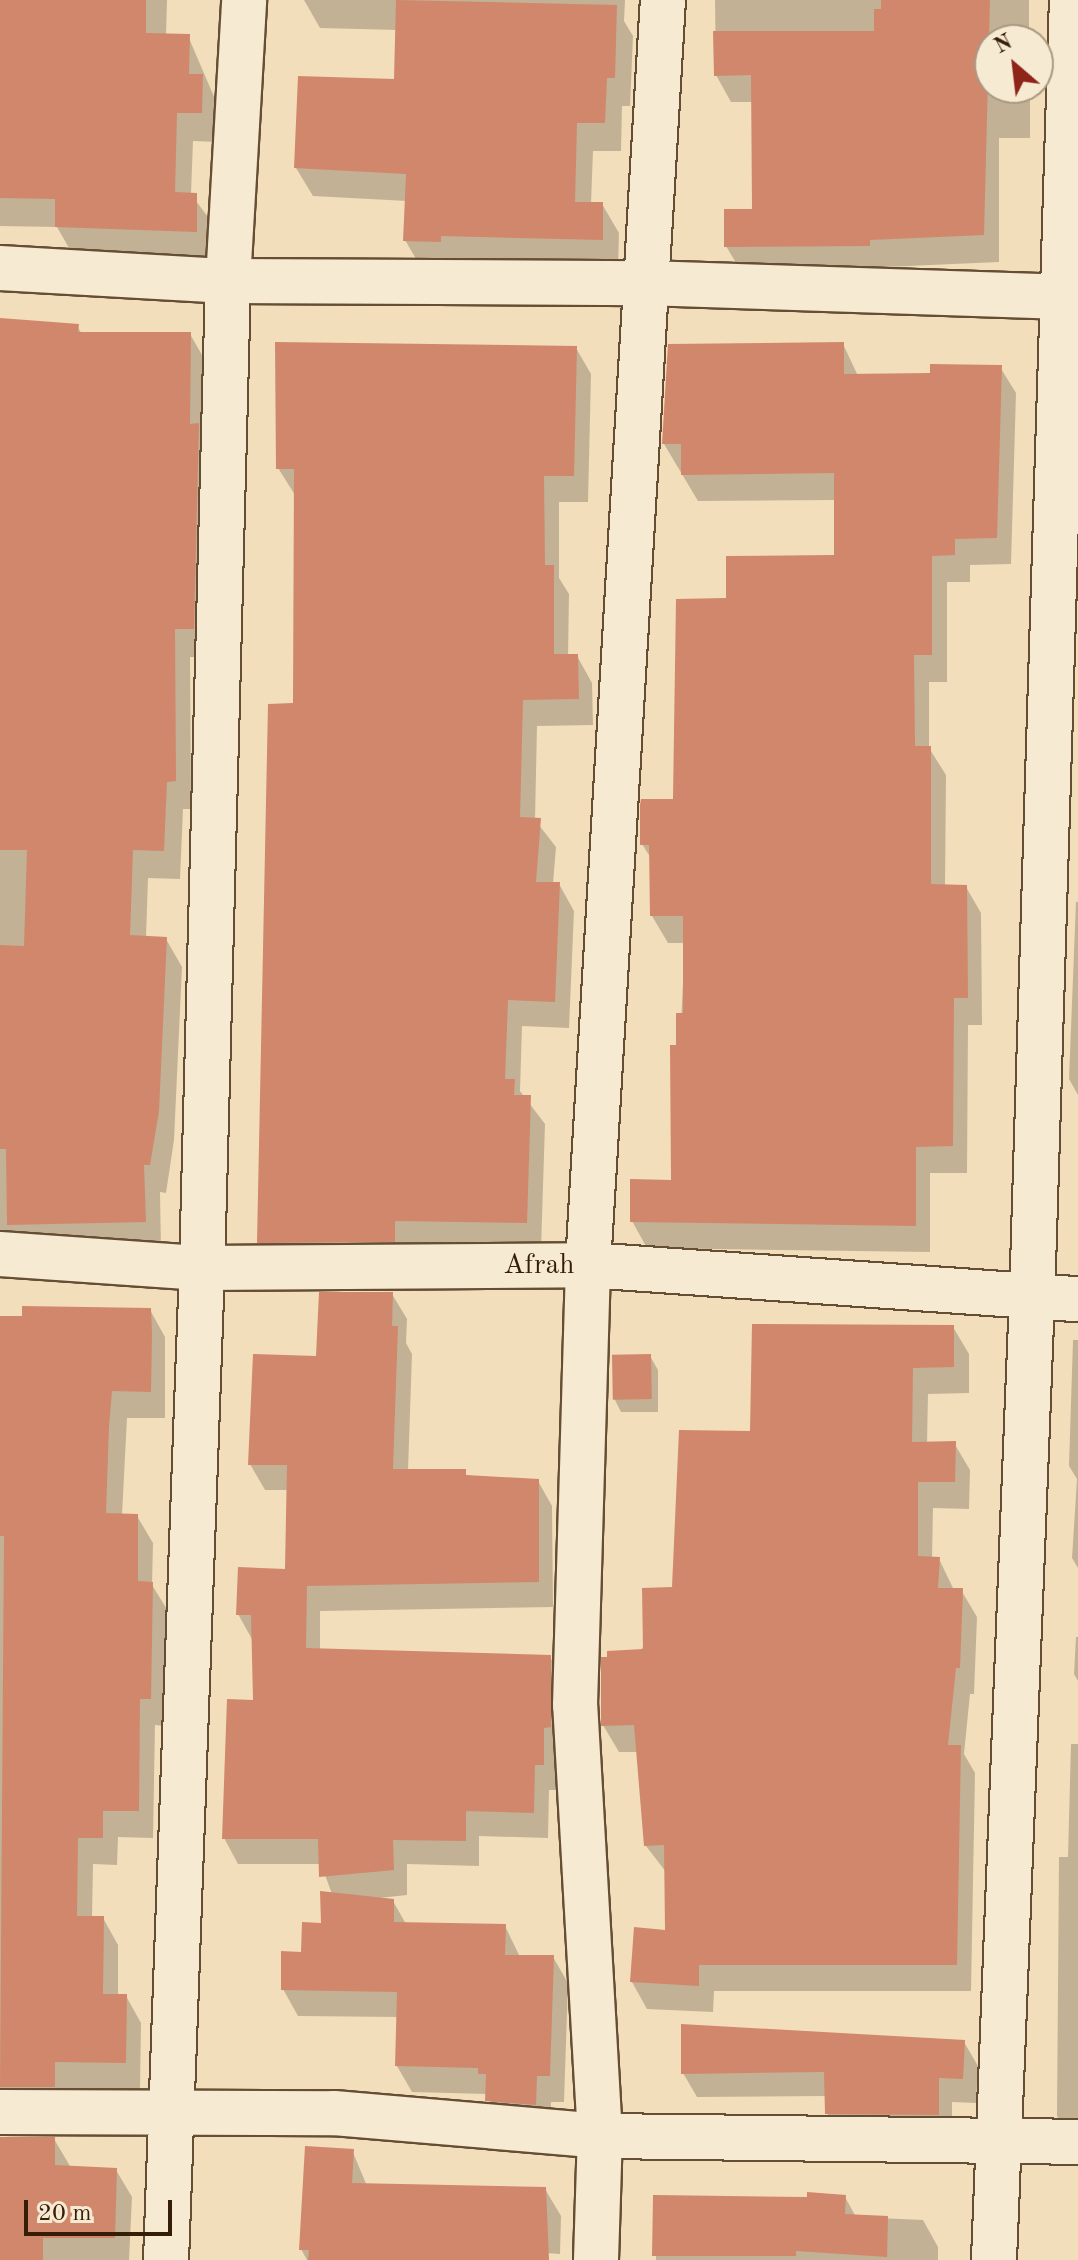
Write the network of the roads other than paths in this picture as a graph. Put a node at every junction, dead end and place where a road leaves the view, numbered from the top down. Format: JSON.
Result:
{"nodes":[{"id":1,"x":244,"y":0,"type":"edge"},
{"id":2,"x":663,"y":0,"type":"edge"},
{"id":3,"x":1072,"y":0,"type":"edge"},
{"id":4,"x":0,"y":268,"type":"edge"},
{"id":5,"x":228,"y":281,"type":"junction"},
{"id":6,"x":645,"y":283,"type":"junction"},
{"id":7,"x":1068,"y":297,"type":"edge"},
{"id":8,"x":0,"y":1254,"type":"edge"},
{"id":9,"x":588,"y":1265,"type":"junction"},
{"id":10,"x":202,"y":1268,"type":"junction"},
{"id":11,"x":1032,"y":1299,"type":"junction"},
{"id":12,"x":1078,"y":1299,"type":"edge"},
{"id":13,"x":169,"y":2110,"type":"junction"},
{"id":14,"x":0,"y":2112,"type":"edge"},
{"id":15,"x":600,"y":2136,"type":"junction"},
{"id":16,"x":996,"y":2140,"type":"junction"},
{"id":17,"x":1078,"y":2142,"type":"edge"},
{"id":18,"x":166,"y":2260,"type":"edge"},
{"id":19,"x":596,"y":2260,"type":"edge"},
{"id":20,"x":994,"y":2260,"type":"edge"}],
"edges":[{"from":1,"to":5,"type":"street"},
{"from":2,"to":6,"type":"street"},
{"from":3,"to":7,"type":"street"},
{"from":4,"to":5,"type":"street"},
{"from":5,"to":6,"type":"street"},
{"from":5,"to":10,"type":"street"},
{"from":6,"to":7,"type":"street"},
{"from":6,"to":9,"type":"street"},
{"from":7,"to":11,"type":"street"},
{"from":8,"to":10,"type":"street","name":"Afrah"},
{"from":9,"to":10,"type":"street","name":"Afrah"},
{"from":9,"to":11,"type":"street","name":"Afrah"},
{"from":9,"to":15,"type":"street"},
{"from":10,"to":13,"type":"street"},
{"from":11,"to":12,"type":"street","name":"Afrah"},
{"from":11,"to":16,"type":"street"},
{"from":13,"to":14,"type":"street"},
{"from":13,"to":15,"type":"street"},
{"from":13,"to":18,"type":"street"},
{"from":15,"to":16,"type":"street"},
{"from":15,"to":19,"type":"street"},
{"from":16,"to":17,"type":"street"},
{"from":16,"to":20,"type":"street"}]}
